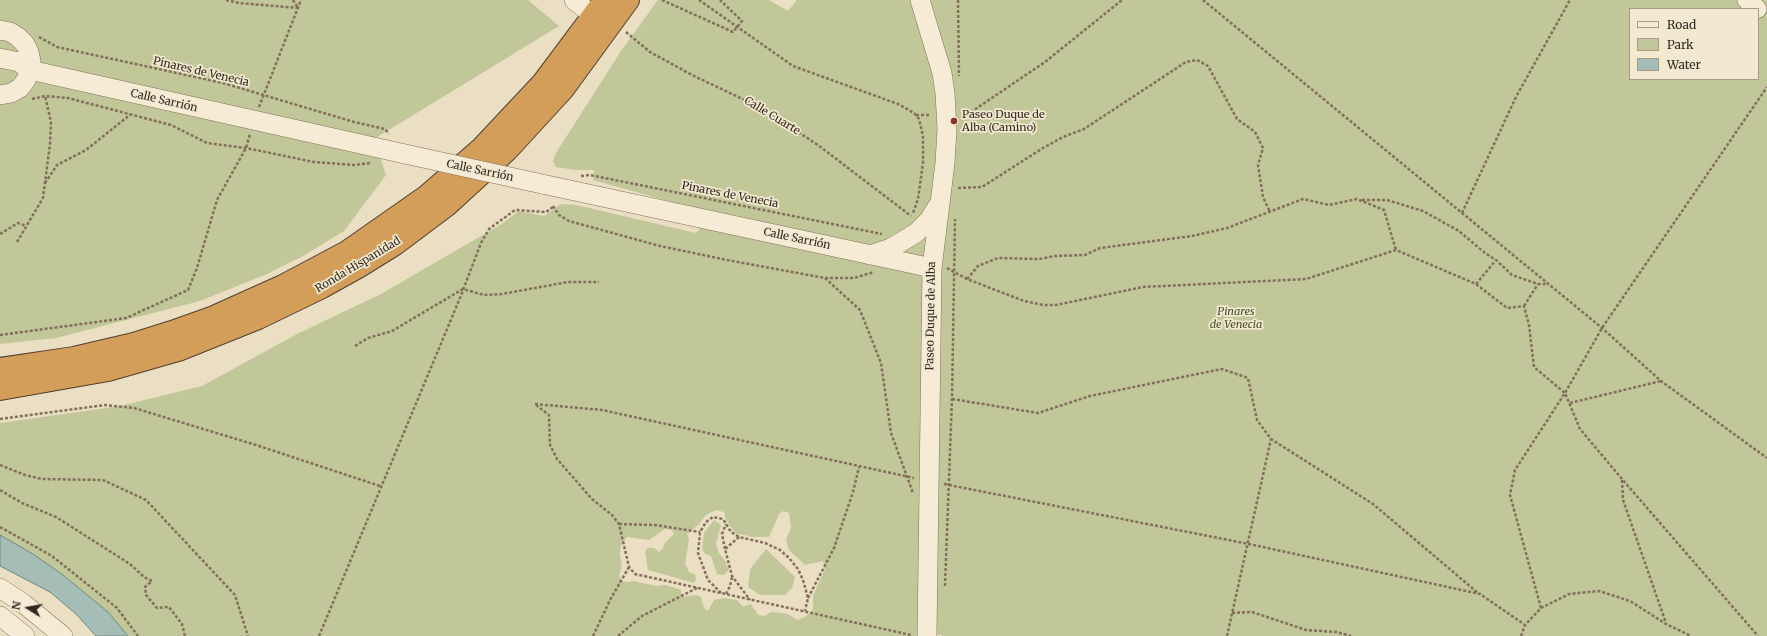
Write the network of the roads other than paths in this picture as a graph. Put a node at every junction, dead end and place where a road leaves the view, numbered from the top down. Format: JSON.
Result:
{"nodes":[{"id":1,"x":574,"y":0,"type":"edge"},
{"id":2,"x":628,"y":0,"type":"edge"},
{"id":3,"x":920,"y":0,"type":"edge"},
{"id":4,"x":1747,"y":0,"type":"edge"},
{"id":5,"x":1755,"y":8,"type":"edge"},
{"id":6,"x":1759,"y":12,"type":"edge"},
{"id":7,"x":609,"y":17,"type":"edge"},
{"id":8,"x":1767,"y":18,"type":"edge"},
{"id":9,"x":0,"y":30,"type":"edge"},
{"id":10,"x":0,"y":58,"type":"edge"},
{"id":11,"x":0,"y":69,"type":"edge"},
{"id":12,"x":30,"y":70,"type":"junction"},
{"id":13,"x":0,"y":95,"type":"edge"},
{"id":14,"x":940,"y":200,"type":"junction"},
{"id":15,"x":873,"y":263,"type":"junction"},
{"id":16,"x":932,"y":263,"type":"junction"},
{"id":17,"x":0,"y":370,"type":"edge"},
{"id":18,"x":0,"y":389,"type":"edge"},
{"id":19,"x":0,"y":588,"type":"edge"},
{"id":20,"x":0,"y":616,"type":"edge"},
{"id":21,"x":26,"y":636,"type":"edge"},
{"id":22,"x":64,"y":636,"type":"edge"},
{"id":23,"x":920,"y":636,"type":"edge"}],
"edges":[{"from":1,"to":7,"type":"street"},
{"from":2,"to":7,"type":"highway","name":"Ronda Hispanidad"},
{"from":3,"to":14,"type":"street","name":"Paseo Duque de Alba"},
{"from":4,"to":5,"type":"street"},
{"from":6,"to":8,"type":"street"},
{"from":7,"to":17,"type":"highway","name":"Ronda Hispanidad"},
{"from":7,"to":18,"type":"highway","name":"Ronda Hispanidad"},
{"from":9,"to":12,"type":"street"},
{"from":10,"to":12,"type":"street","name":"Calle Sarrión"},
{"from":11,"to":12,"type":"street","name":"Calle Sarrión"},
{"from":12,"to":13,"type":"street"},
{"from":12,"to":15,"type":"street","name":"Calle Sarrión","bridge":true},
{"from":14,"to":15,"type":"street"},
{"from":14,"to":16,"type":"street","name":"Paseo Duque de Alba"},
{"from":15,"to":16,"type":"street","name":"Calle Sarrión"},
{"from":16,"to":23,"type":"street","name":"Paseo Duque de Alba"},
{"from":19,"to":22,"type":"street"},
{"from":20,"to":21,"type":"street"}]}
